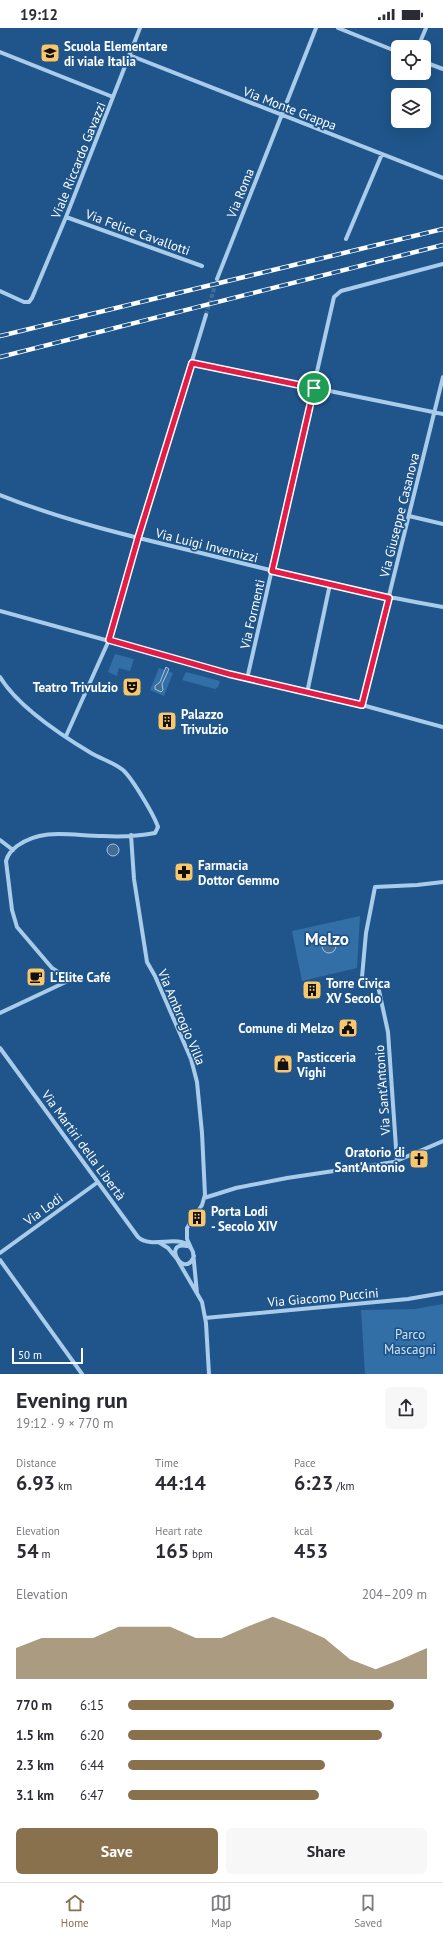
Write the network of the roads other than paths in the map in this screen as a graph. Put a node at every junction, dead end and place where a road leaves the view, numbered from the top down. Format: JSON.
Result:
{"nodes":[{"id":1,"x":140,"y":28,"type":"edge"},
{"id":2,"x":316,"y":28,"type":"edge"},
{"id":3,"x":338,"y":28,"type":"edge"},
{"id":4,"x":426,"y":28,"type":"edge"},
{"id":5,"x":421,"y":40,"type":"edge"},
{"id":6,"x":391,"y":49,"type":"edge"},
{"id":7,"x":0,"y":52,"type":"edge"},
{"id":8,"x":129,"y":55,"type":"junction"},
{"id":9,"x":431,"y":65,"type":"edge"},
{"id":10,"x":443,"y":69,"type":"edge"},
{"id":11,"x":113,"y":97,"type":"junction"},
{"id":12,"x":282,"y":115,"type":"junction"},
{"id":13,"x":382,"y":154,"type":"junction"},
{"id":14,"x":443,"y":178,"type":"edge"},
{"id":15,"x":66,"y":217,"type":"junction"},
{"id":16,"x":346,"y":239,"type":"dead end"},
{"id":17,"x":443,"y":264,"type":"edge"},
{"id":18,"x":202,"y":266,"type":"dead end"},
{"id":19,"x":217,"y":279,"type":"tunnel mouth"},
{"id":20,"x":0,"y":291,"type":"edge"},
{"id":21,"x":206,"y":315,"type":"tunnel mouth"},
{"id":22,"x":192,"y":363,"type":"junction"},
{"id":23,"x":443,"y":377,"type":"edge"},
{"id":24,"x":314,"y":388,"type":"junction"},
{"id":25,"x":434,"y":413,"type":"junction"},
{"id":26,"x":443,"y":414,"type":"edge"},
{"id":27,"x":0,"y":496,"type":"edge"},
{"id":28,"x":409,"y":516,"type":"junction"},
{"id":29,"x":443,"y":524,"type":"edge"},
{"id":30,"x":138,"y":538,"type":"junction"},
{"id":31,"x":272,"y":571,"type":"junction"},
{"id":32,"x":330,"y":584,"type":"junction"},
{"id":33,"x":389,"y":598,"type":"junction"},
{"id":34,"x":443,"y":607,"type":"edge"},
{"id":35,"x":0,"y":611,"type":"edge"},
{"id":36,"x":109,"y":640,"type":"junction"},
{"id":37,"x":0,"y":677,"type":"edge"},
{"id":38,"x":247,"y":679,"type":"junction"},
{"id":39,"x":306,"y":693,"type":"junction"},
{"id":40,"x":362,"y":705,"type":"junction"},
{"id":41,"x":443,"y":727,"type":"edge"},
{"id":42,"x":66,"y":736,"type":"junction"},
{"id":43,"x":131,"y":835,"type":"junction"},
{"id":44,"x":0,"y":840,"type":"edge"},
{"id":45,"x":13,"y":850,"type":"junction"},
{"id":46,"x":443,"y":882,"type":"edge"},
{"id":47,"x":0,"y":1013,"type":"edge"},
{"id":48,"x":0,"y":1048,"type":"edge"},
{"id":49,"x":443,"y":1142,"type":"edge"},
{"id":50,"x":397,"y":1162,"type":"junction"},
{"id":51,"x":98,"y":1182,"type":"junction"},
{"id":52,"x":204,"y":1198,"type":"junction"},
{"id":53,"x":158,"y":1242,"type":"junction"},
{"id":54,"x":193,"y":1252,"type":"junction"},
{"id":55,"x":0,"y":1253,"type":"edge"},
{"id":56,"x":177,"y":1259,"type":"junction"},
{"id":57,"x":0,"y":1260,"type":"edge"},
{"id":58,"x":443,"y":1292,"type":"edge"},
{"id":59,"x":198,"y":1293,"type":"junction"},
{"id":60,"x":205,"y":1318,"type":"junction"},
{"id":61,"x":82,"y":1374,"type":"edge"},
{"id":62,"x":209,"y":1374,"type":"edge"}],
"edges":[{"from":1,"to":8,"type":"street","name":"Viale Riccardo Gavazzi"},
{"from":2,"to":12,"type":"street","name":"Via Roma"},
{"from":3,"to":6,"type":"street"},
{"from":4,"to":5,"type":"street"},
{"from":7,"to":11,"type":"street"},
{"from":8,"to":11,"type":"street","name":"Viale Riccardo Gavazzi"},
{"from":8,"to":12,"type":"street","name":"Via Monte Grappa"},
{"from":9,"to":10,"type":"street"},
{"from":11,"to":15,"type":"street","name":"Viale Riccardo Gavazzi"},
{"from":12,"to":13,"type":"street","name":"Via Monte Grappa"},
{"from":12,"to":19,"type":"street","name":"Via Roma"},
{"from":13,"to":14,"type":"street","name":"Via Monte Grappa"},
{"from":13,"to":16,"type":"street"},
{"from":15,"to":18,"type":"street","name":"Via Felice Cavallotti"},
{"from":15,"to":20,"type":"street","name":"Viale Riccardo Gavazzi"},
{"from":17,"to":24,"type":"street","name":"Via Formenti"},
{"from":21,"to":22,"type":"street"},
{"from":22,"to":24,"type":"street"},
{"from":22,"to":30,"type":"street"},
{"from":23,"to":25,"type":"street","name":"Via Giuseppe Casanova"},
{"from":24,"to":25,"type":"street"},
{"from":24,"to":31,"type":"street","name":"Via Formenti"},
{"from":25,"to":26,"type":"street"},
{"from":25,"to":28,"type":"street","name":"Via Giuseppe Casanova"},
{"from":27,"to":30,"type":"street","name":"Via Luigi Invernizzi"},
{"from":28,"to":29,"type":"street"},
{"from":28,"to":33,"type":"street","name":"Via Giuseppe Casanova"},
{"from":30,"to":31,"type":"street","name":"Via Luigi Invernizzi"},
{"from":30,"to":36,"type":"street"},
{"from":31,"to":32,"type":"street","name":"Via Luigi Invernizzi"},
{"from":31,"to":38,"type":"street","name":"Via Formenti"},
{"from":32,"to":33,"type":"street","name":"Via Luigi Invernizzi"},
{"from":32,"to":39,"type":"street"},
{"from":33,"to":34,"type":"street","name":"Via Luigi Invernizzi"},
{"from":33,"to":40,"type":"street","name":"Via Giuseppe Casanova"},
{"from":35,"to":36,"type":"street"},
{"from":36,"to":38,"type":"street"},
{"from":36,"to":42,"type":"street"},
{"from":37,"to":42,"type":"street"},
{"from":38,"to":39,"type":"street"},
{"from":39,"to":40,"type":"street"},
{"from":40,"to":41,"type":"street"},
{"from":42,"to":43,"type":"street"},
{"from":43,"to":45,"type":"street"},
{"from":43,"to":52,"type":"street","name":"Via Ambrogio Villa"},
{"from":44,"to":45,"type":"street"},
{"from":45,"to":47,"type":"street"},
{"from":46,"to":50,"type":"street","name":"Via Sant'Antonio"},
{"from":48,"to":51,"type":"street","name":"Via Martiri della Libertà"},
{"from":49,"to":50,"type":"street"},
{"from":50,"to":52,"type":"street"},
{"from":51,"to":53,"type":"street","name":"Via Martiri della Libertà"},
{"from":51,"to":55,"type":"street","name":"Via Lodi"},
{"from":52,"to":54,"type":"street"},
{"from":53,"to":54,"type":"street"},
{"from":53,"to":56,"type":"street"},
{"from":54,"to":56,"type":"street"},
{"from":54,"to":56,"type":"street"},
{"from":54,"to":59,"type":"street"},
{"from":56,"to":59,"type":"street"},
{"from":57,"to":61,"type":"street"},
{"from":58,"to":60,"type":"street","name":"Via Giacomo Puccini"},
{"from":59,"to":60,"type":"street"},
{"from":60,"to":62,"type":"street"}]}
